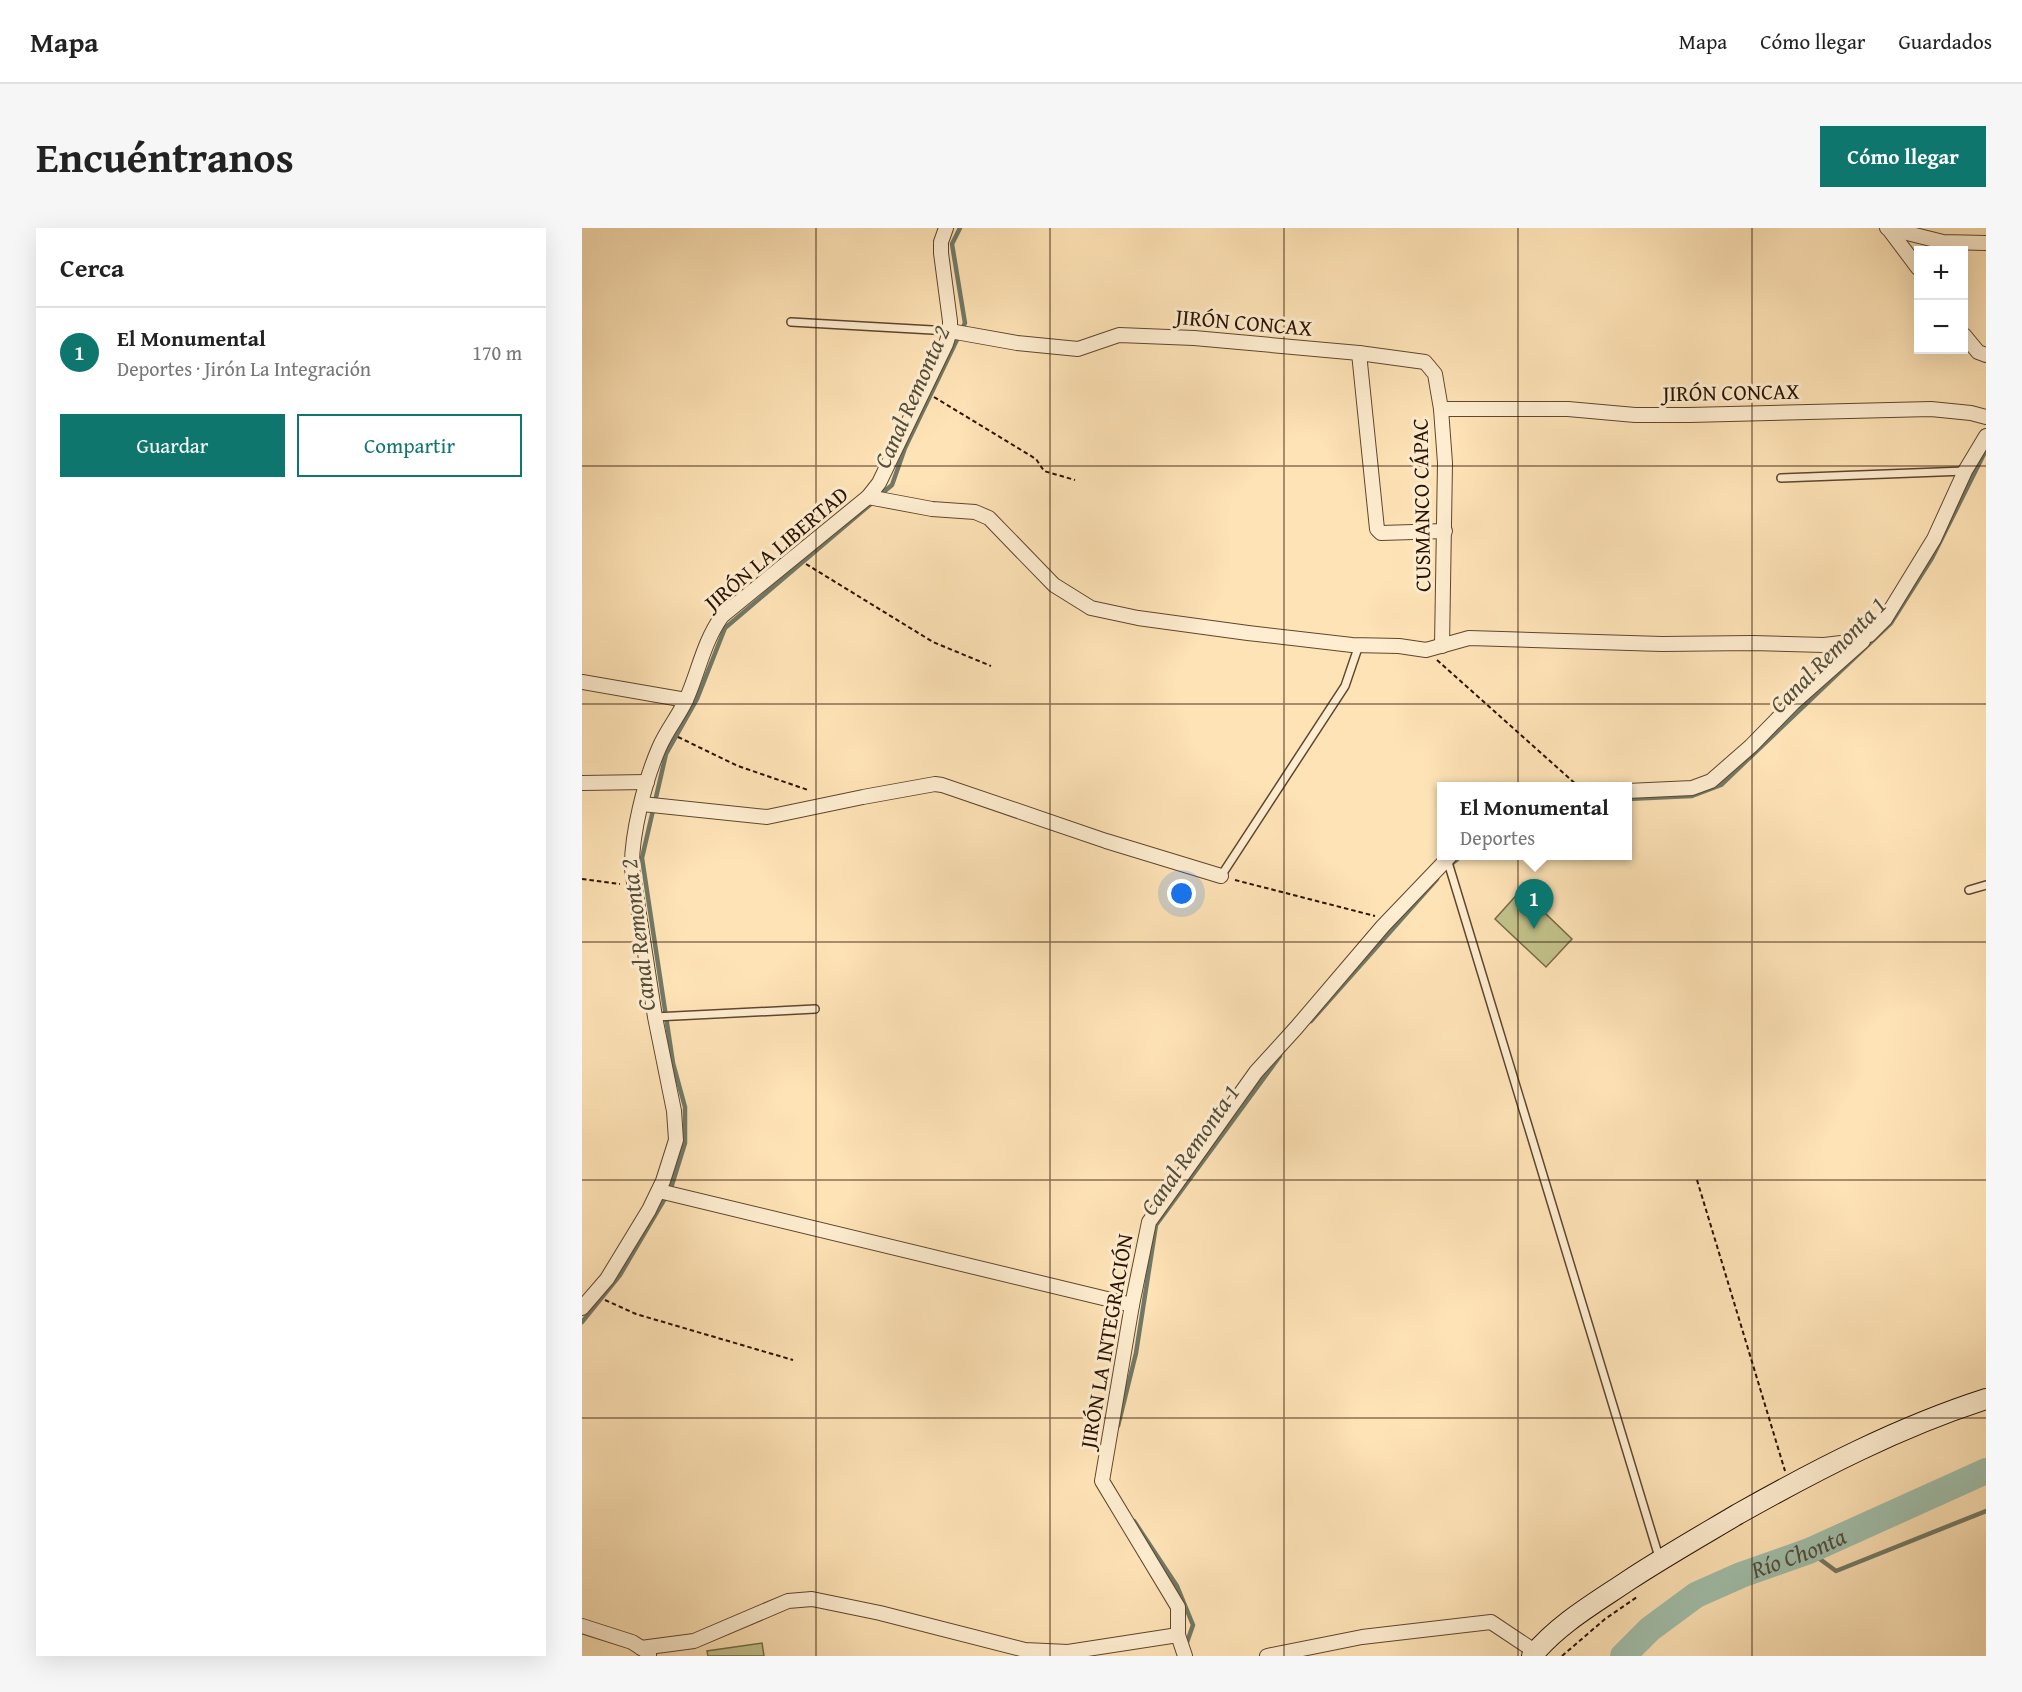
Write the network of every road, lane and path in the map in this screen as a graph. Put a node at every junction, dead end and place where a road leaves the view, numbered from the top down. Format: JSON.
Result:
{"nodes":[{"id":1,"x":946,"y":228,"type":"edge"},
{"id":2,"x":1888,"y":228,"type":"edge"},
{"id":3,"x":1986,"y":243,"type":"edge"},
{"id":4,"x":1914,"y":263,"type":"edge"},
{"id":5,"x":791,"y":322,"type":"dead end"},
{"id":6,"x":950,"y":331,"type":"junction"},
{"id":7,"x":1968,"y":340,"type":"edge"},
{"id":8,"x":1359,"y":353,"type":"junction"},
{"id":9,"x":1986,"y":355,"type":"edge"},
{"id":10,"x":924,"y":391,"type":"junction"},
{"id":11,"x":1441,"y":409,"type":"junction"},
{"id":12,"x":1986,"y":417,"type":"edge"},
{"id":13,"x":1986,"y":436,"type":"edge"},
{"id":14,"x":1965,"y":471,"type":"junction"},
{"id":15,"x":1781,"y":478,"type":"dead end"},
{"id":16,"x":1075,"y":480,"type":"dead end"},
{"id":17,"x":868,"y":497,"type":"junction"},
{"id":18,"x":1445,"y":531,"type":"junction"},
{"id":19,"x":794,"y":556,"type":"junction"},
{"id":20,"x":1869,"y":635,"type":"junction"},
{"id":21,"x":1359,"y":645,"type":"junction"},
{"id":22,"x":1442,"y":646,"type":"junction"},
{"id":23,"x":1426,"y":650,"type":"junction"},
{"id":24,"x":992,"y":666,"type":"dead end"},
{"id":25,"x":582,"y":682,"type":"edge"},
{"id":26,"x":686,"y":700,"type":"junction"},
{"id":27,"x":668,"y":732,"type":"junction"},
{"id":28,"x":647,"y":782,"type":"junction"},
{"id":29,"x":1574,"y":782,"type":"edge"},
{"id":30,"x":582,"y":783,"type":"edge"},
{"id":31,"x":808,"y":790,"type":"dead end"},
{"id":32,"x":1632,"y":791,"type":"edge"},
{"id":33,"x":642,"y":804,"type":"junction"},
{"id":34,"x":1445,"y":860,"type":"edge"},
{"id":35,"x":1449,"y":860,"type":"edge"},
{"id":36,"x":1221,"y":876,"type":"junction"},
{"id":37,"x":582,"y":879,"type":"edge"},
{"id":38,"x":1986,"y":885,"type":"edge"},
{"id":39,"x":635,"y":886,"type":"junction"},
{"id":40,"x":1969,"y":890,"type":"dead end"},
{"id":41,"x":1389,"y":920,"type":"junction"},
{"id":42,"x":815,"y":1009,"type":"dead end"},
{"id":43,"x":655,"y":1017,"type":"junction"},
{"id":44,"x":1697,"y":1180,"type":"dead end"},
{"id":45,"x":659,"y":1191,"type":"junction"},
{"id":46,"x":594,"y":1295,"type":"junction"},
{"id":47,"x":1132,"y":1305,"type":"junction"},
{"id":48,"x":582,"y":1308,"type":"edge"},
{"id":49,"x":794,"y":1360,"type":"dead end"},
{"id":50,"x":1986,"y":1399,"type":"edge"},
{"id":51,"x":1789,"y":1485,"type":"junction"},
{"id":52,"x":1659,"y":1560,"type":"junction"},
{"id":53,"x":1639,"y":1595,"type":"dead end"},
{"id":54,"x":582,"y":1626,"type":"edge"},
{"id":55,"x":1178,"y":1635,"type":"junction"},
{"id":56,"x":645,"y":1652,"type":"edge"},
{"id":57,"x":1534,"y":1654,"type":"edge"},
{"id":58,"x":1185,"y":1656,"type":"edge"},
{"id":59,"x":1267,"y":1656,"type":"edge"},
{"id":60,"x":1562,"y":1656,"type":"edge"}],
"edges":[{"from":1,"to":6,"type":"street","name":"JIRÓN LA LIBERTAD"},
{"from":2,"to":3,"type":"street"},
{"from":2,"to":4,"type":"street"},
{"from":5,"to":6,"type":"lane"},
{"from":6,"to":8,"type":"street","name":"JIRÓN CONCAX"},
{"from":6,"to":10,"type":"street","name":"JIRÓN LA LIBERTAD"},
{"from":7,"to":9,"type":"street"},
{"from":8,"to":11,"type":"street","name":"CUSMANCO CÁPAC"},
{"from":8,"to":18,"type":"street"},
{"from":10,"to":16,"type":"path"},
{"from":10,"to":17,"type":"street","name":"JIRÓN LA LIBERTAD"},
{"from":11,"to":12,"type":"street","name":"JIRÓN CONCAX"},
{"from":11,"to":18,"type":"street","name":"CUSMANCO CÁPAC"},
{"from":13,"to":14,"type":"street"},
{"from":14,"to":15,"type":"lane"},
{"from":14,"to":20,"type":"street"},
{"from":17,"to":19,"type":"street","name":"JIRÓN LA LIBERTAD"},
{"from":17,"to":21,"type":"street"},
{"from":18,"to":22,"type":"street","name":"CUSMANCO CÁPAC"},
{"from":19,"to":24,"type":"path"},
{"from":19,"to":26,"type":"street","name":"JIRÓN LA LIBERTAD"},
{"from":20,"to":22,"type":"street"},
{"from":20,"to":32,"type":"street"},
{"from":21,"to":23,"type":"street"},
{"from":21,"to":36,"type":"lane"},
{"from":22,"to":23,"type":"street"},
{"from":23,"to":29,"type":"path"},
{"from":25,"to":26,"type":"street"},
{"from":26,"to":27,"type":"street","name":"JIRÓN LA LIBERTAD"},
{"from":27,"to":28,"type":"street","name":"JIRÓN LA LIBERTAD"},
{"from":27,"to":31,"type":"path"},
{"from":28,"to":30,"type":"street"},
{"from":28,"to":33,"type":"street","name":"JIRÓN LA LIBERTAD"},
{"from":33,"to":36,"type":"street"},
{"from":33,"to":39,"type":"street","name":"JIRÓN LA LIBERTAD"},
{"from":34,"to":41,"type":"street","name":"JIRÓN LA INTEGRACIÓN"},
{"from":35,"to":52,"type":"lane"},
{"from":36,"to":41,"type":"path"},
{"from":37,"to":39,"type":"path"},
{"from":38,"to":40,"type":"lane"},
{"from":39,"to":43,"type":"street","name":"JIRÓN LA LIBERTAD"},
{"from":41,"to":47,"type":"street","name":"JIRÓN LA INTEGRACIÓN"},
{"from":42,"to":43,"type":"lane"},
{"from":43,"to":45,"type":"street","name":"JIRÓN LA LIBERTAD"},
{"from":44,"to":51,"type":"path"},
{"from":45,"to":46,"type":"street","name":"JIRÓN LA LIBERTAD"},
{"from":45,"to":47,"type":"street"},
{"from":46,"to":48,"type":"street","name":"JIRÓN LA LIBERTAD"},
{"from":46,"to":49,"type":"path"},
{"from":47,"to":55,"type":"street","name":"JIRÓN LA INTEGRACIÓN"},
{"from":50,"to":51,"type":"main road"},
{"from":51,"to":52,"type":"main road"},
{"from":52,"to":57,"type":"main road"},
{"from":53,"to":60,"type":"path"},
{"from":54,"to":56,"type":"street"},
{"from":55,"to":56,"type":"street"},
{"from":55,"to":58,"type":"street","name":"JIRÓN LA INTEGRACIÓN"},
{"from":57,"to":59,"type":"street"}]}
